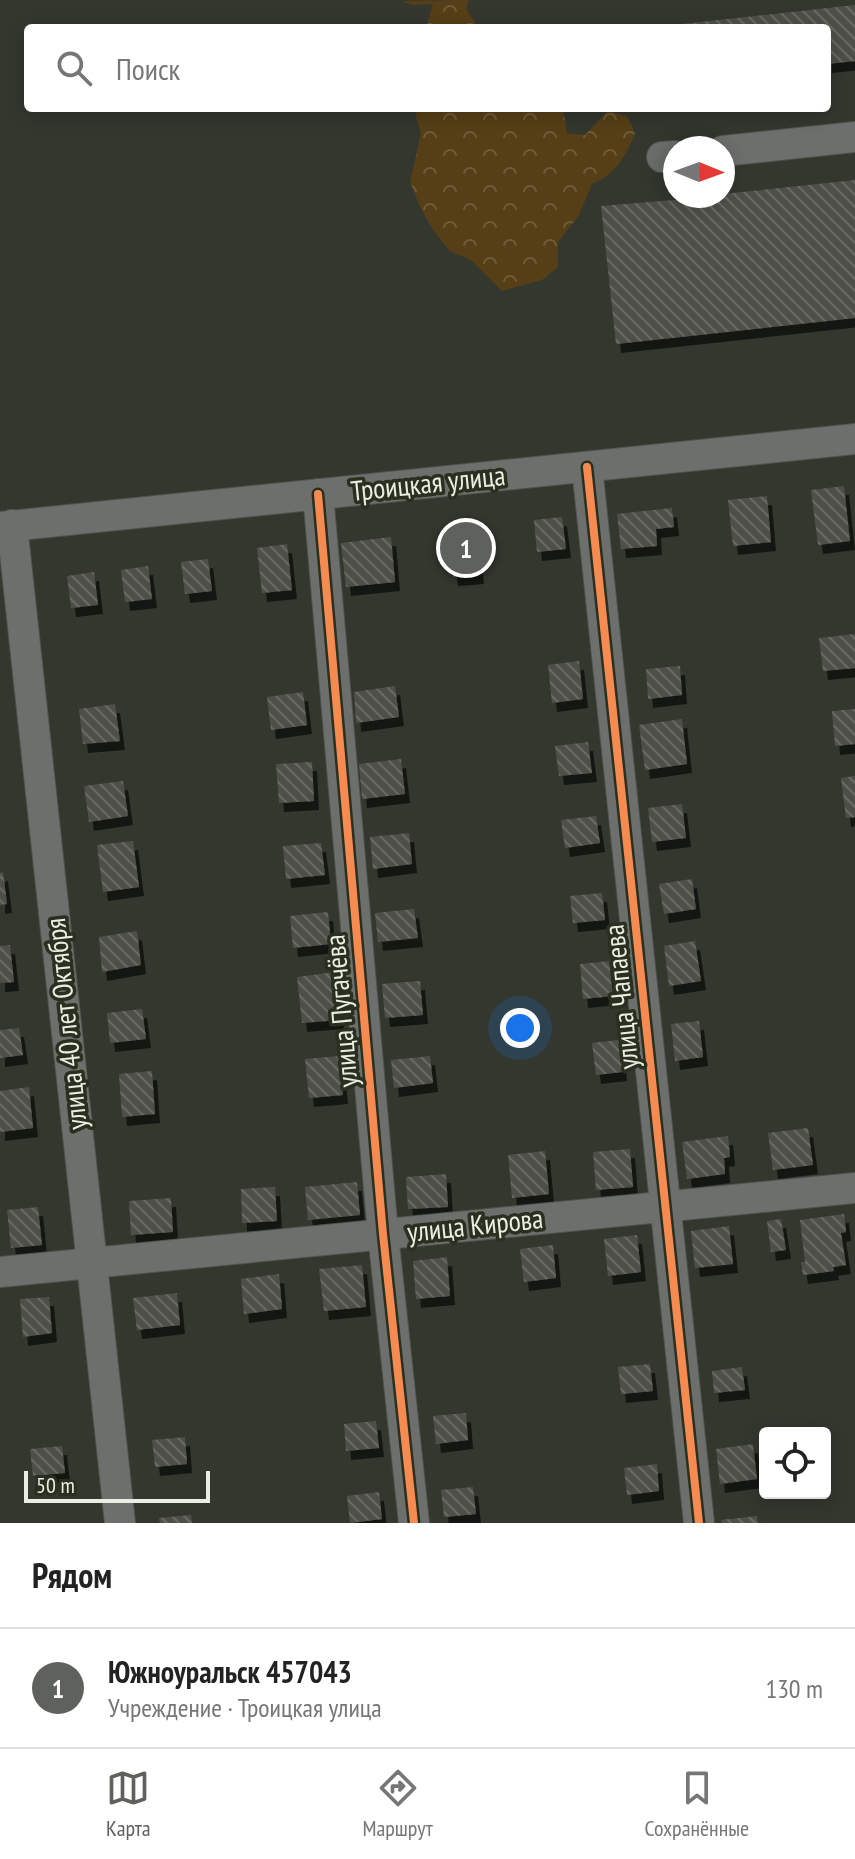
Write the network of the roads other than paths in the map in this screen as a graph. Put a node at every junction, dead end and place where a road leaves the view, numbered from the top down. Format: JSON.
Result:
{"nodes":[{"id":1,"x":855,"y":137,"type":"edge"},
{"id":2,"x":735,"y":150,"type":"edge"},
{"id":3,"x":855,"y":439,"type":"edge"},
{"id":4,"x":587,"y":467,"type":"junction"},
{"id":5,"x":318,"y":494,"type":"junction"},
{"id":6,"x":6,"y":526,"type":"edge"},
{"id":7,"x":855,"y":1188,"type":"edge"},
{"id":8,"x":665,"y":1207,"type":"junction"},
{"id":9,"x":383,"y":1234,"type":"junction"},
{"id":10,"x":92,"y":1263,"type":"junction"},
{"id":11,"x":0,"y":1272,"type":"edge"},
{"id":12,"x":120,"y":1523,"type":"edge"},
{"id":13,"x":414,"y":1523,"type":"edge"},
{"id":14,"x":699,"y":1523,"type":"edge"}],
"edges":[{"from":1,"to":2,"type":"street"},
{"from":3,"to":4,"type":"street","name":"Троицкая улица"},
{"from":4,"to":5,"type":"street","name":"Троицкая улица"},
{"from":4,"to":8,"type":"street","name":"улица Чапаева"},
{"from":5,"to":6,"type":"street","name":"Троицкая улица"},
{"from":5,"to":9,"type":"street","name":"улица Пугачёва"},
{"from":6,"to":10,"type":"street","name":"улица 40 лет Октября"},
{"from":7,"to":8,"type":"street","name":"улица Кирова"},
{"from":8,"to":9,"type":"street","name":"улица Кирова"},
{"from":8,"to":14,"type":"street","name":"улица Чапаева"},
{"from":9,"to":10,"type":"street","name":"улица Кирова"},
{"from":9,"to":13,"type":"street","name":"улица Пугачёва"},
{"from":10,"to":11,"type":"street","name":"улица Кирова"},
{"from":10,"to":12,"type":"street","name":"улица 40 лет Октября"}]}
